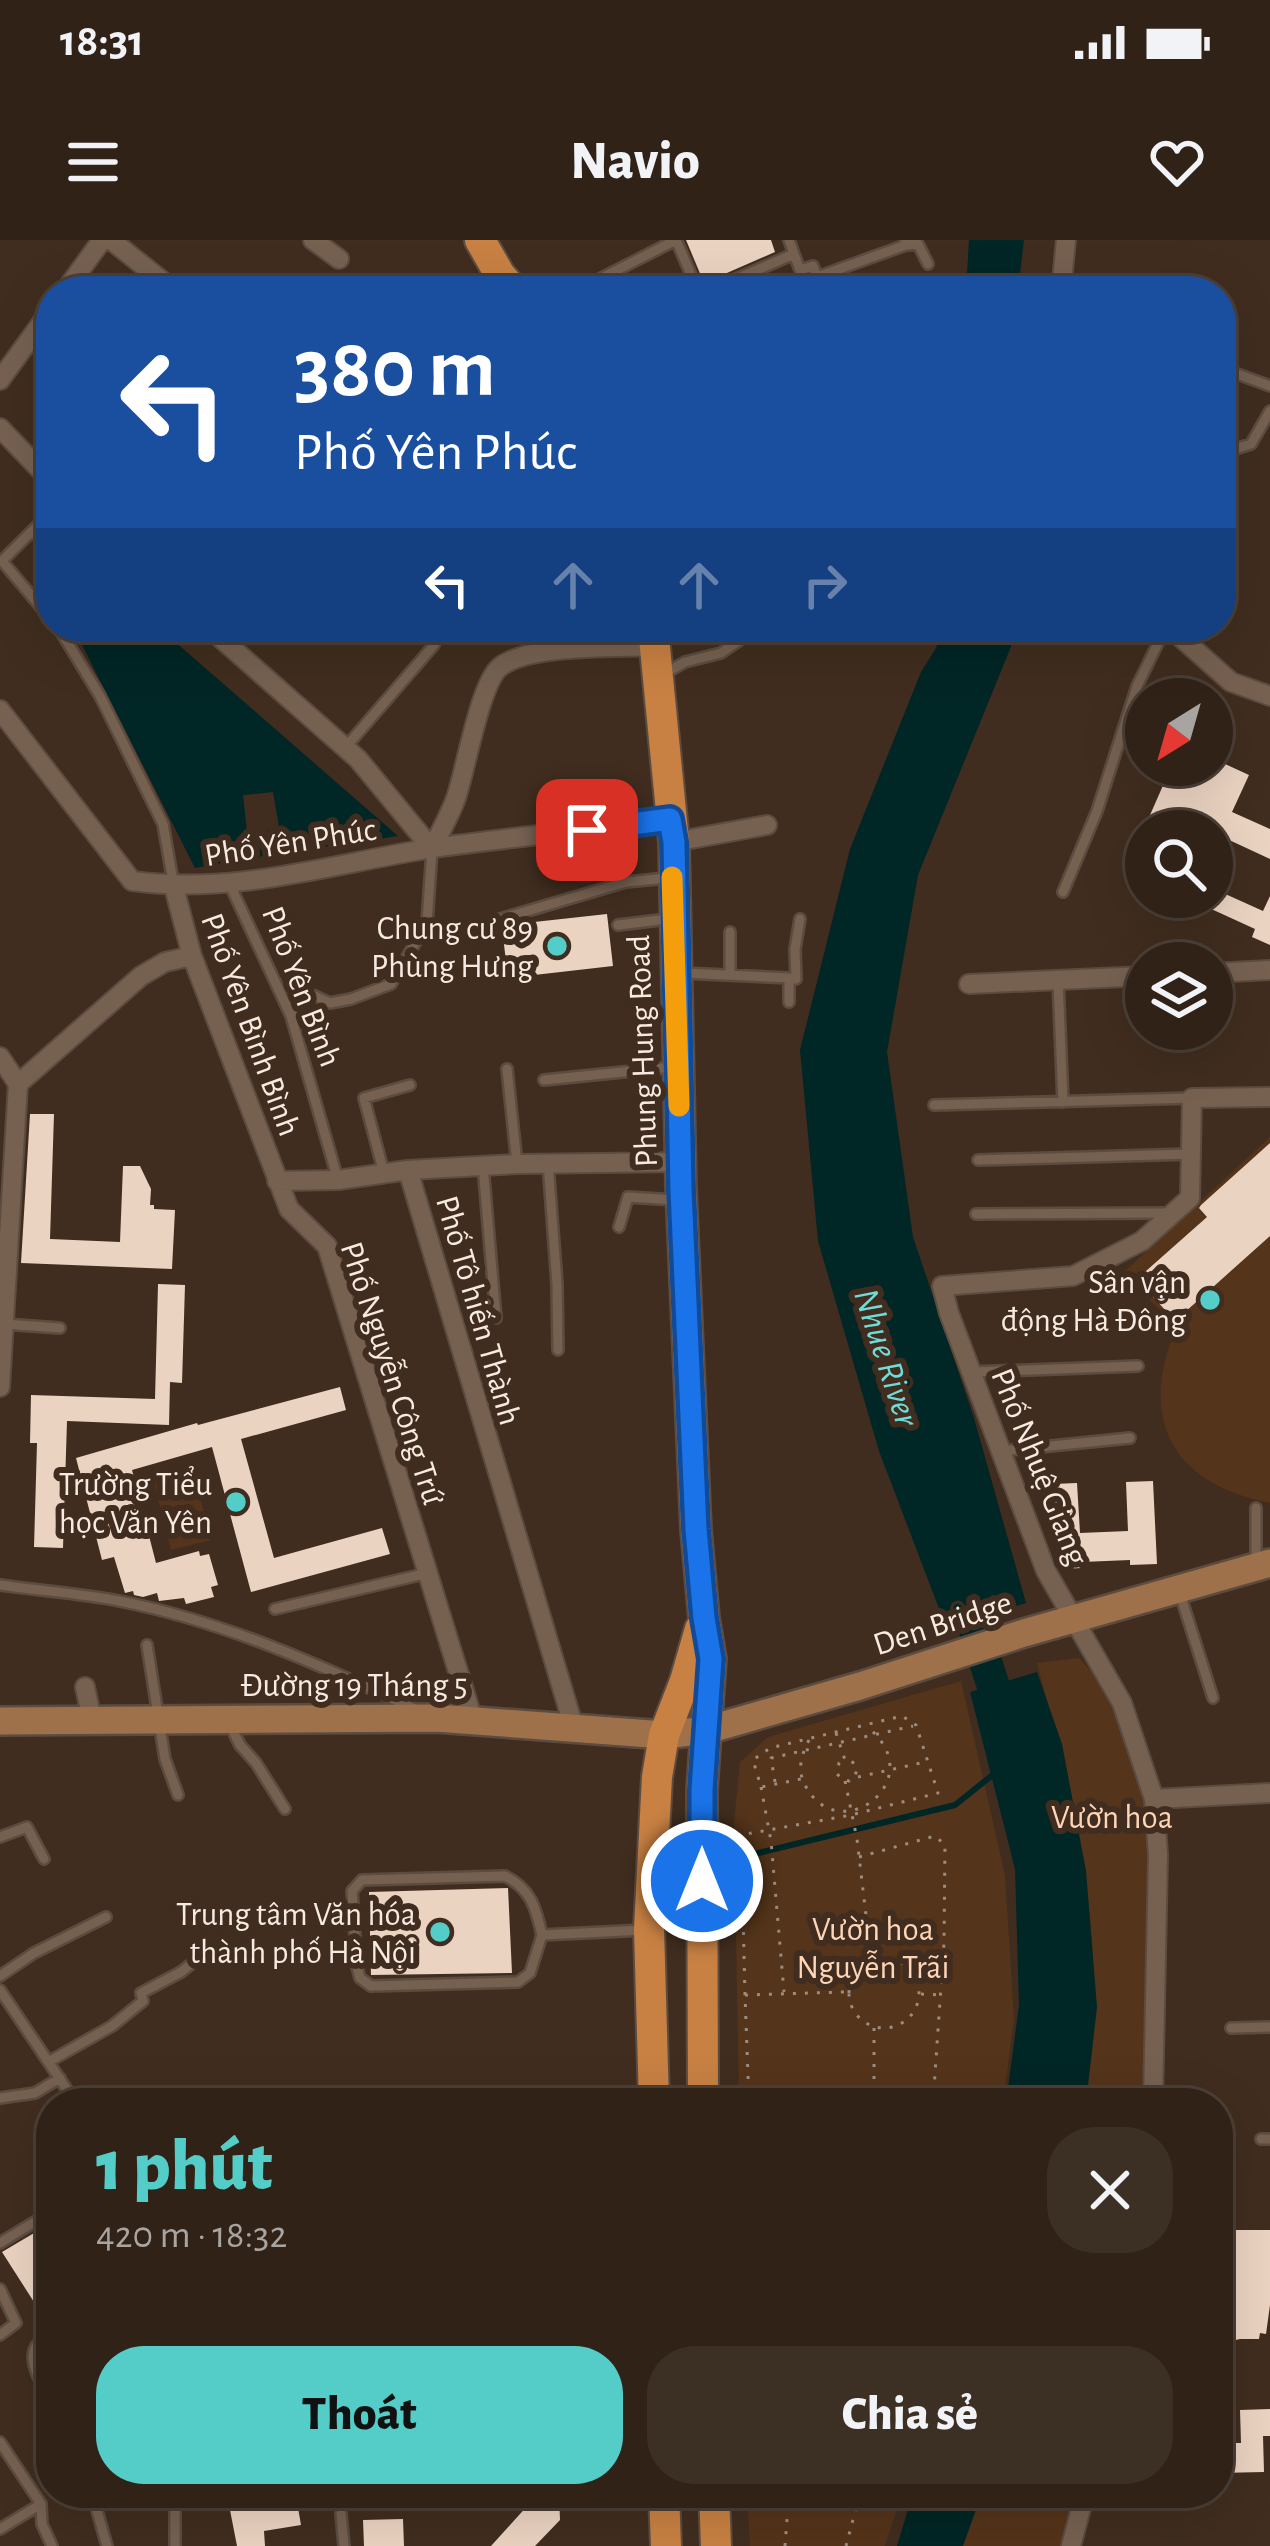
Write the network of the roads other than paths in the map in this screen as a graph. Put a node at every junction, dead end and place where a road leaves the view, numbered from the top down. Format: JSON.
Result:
{"nodes":[{"id":1,"x":102,"y":240,"type":"edge"},
{"id":2,"x":111,"y":240,"type":"edge"},
{"id":3,"x":313,"y":240,"type":"edge"},
{"id":4,"x":480,"y":240,"type":"edge"},
{"id":5,"x":789,"y":240,"type":"edge"},
{"id":6,"x":1066,"y":240,"type":"edge"},
{"id":7,"x":676,"y":241,"type":"edge"},
{"id":8,"x":906,"y":243,"type":"edge"},
{"id":9,"x":794,"y":254,"type":"junction"},
{"id":10,"x":338,"y":260,"type":"dead end"},
{"id":11,"x":928,"y":264,"type":"dead end"},
{"id":12,"x":76,"y":276,"type":"edge"},
{"id":13,"x":156,"y":276,"type":"edge"},
{"id":14,"x":496,"y":276,"type":"edge"},
{"id":15,"x":606,"y":276,"type":"edge"},
{"id":16,"x":691,"y":276,"type":"edge"},
{"id":17,"x":743,"y":276,"type":"edge"},
{"id":18,"x":817,"y":276,"type":"edge"},
{"id":19,"x":820,"y":276,"type":"edge"},
{"id":20,"x":1062,"y":276,"type":"edge"},
{"id":21,"x":36,"y":331,"type":"edge"},
{"id":22,"x":1236,"y":374,"type":"edge"},
{"id":23,"x":0,"y":380,"type":"edge"},
{"id":24,"x":1270,"y":386,"type":"edge"},
{"id":25,"x":1270,"y":411,"type":"edge"},
{"id":26,"x":0,"y":428,"type":"edge"},
{"id":27,"x":1236,"y":449,"type":"edge"},
{"id":28,"x":36,"y":466,"type":"edge"},
{"id":29,"x":36,"y":528,"type":"edge"},
{"id":30,"x":33,"y":531,"type":"junction"},
{"id":31,"x":36,"y":534,"type":"edge"},
{"id":32,"x":36,"y":595,"type":"edge"},
{"id":33,"x":33,"y":598,"type":"junction"},
{"id":34,"x":36,"y":602,"type":"edge"},
{"id":35,"x":70,"y":642,"type":"edge"},
{"id":36,"x":232,"y":642,"type":"edge"},
{"id":37,"x":431,"y":642,"type":"edge"},
{"id":38,"x":612,"y":642,"type":"edge"},
{"id":39,"x":654,"y":642,"type":"edge"},
{"id":40,"x":736,"y":642,"type":"edge"},
{"id":41,"x":1160,"y":642,"type":"edge"},
{"id":42,"x":1184,"y":642,"type":"edge"},
{"id":43,"x":657,"y":678,"type":"junction"},
{"id":44,"x":1270,"y":696,"type":"edge"},
{"id":45,"x":0,"y":710,"type":"edge"},
{"id":46,"x":345,"y":748,"type":"junction"},
{"id":47,"x":767,"y":825,"type":"dead end"},
{"id":48,"x":672,"y":831,"type":"junction"},
{"id":49,"x":432,"y":848,"type":"junction"},
{"id":50,"x":672,"y":878,"type":"junction"},
{"id":51,"x":230,"y":885,"type":"junction"},
{"id":52,"x":174,"y":886,"type":"junction"},
{"id":53,"x":1063,"y":892,"type":"dead end"},
{"id":54,"x":674,"y":918,"type":"junction"},
{"id":55,"x":800,"y":919,"type":"dead end"},
{"id":56,"x":493,"y":921,"type":"dead end"},
{"id":57,"x":618,"y":925,"type":"dead end"},
{"id":58,"x":730,"y":932,"type":"dead end"},
{"id":59,"x":192,"y":956,"type":"junction"},
{"id":60,"x":1270,"y":970,"type":"edge"},
{"id":61,"x":1233,"y":972,"type":"edge"},
{"id":62,"x":677,"y":974,"type":"junction"},
{"id":63,"x":730,"y":974,"type":"junction"},
{"id":64,"x":1125,"y":977,"type":"edge"},
{"id":65,"x":789,"y":978,"type":"junction"},
{"id":66,"x":1058,"y":980,"type":"junction"},
{"id":67,"x":969,"y":984,"type":"dead end"},
{"id":68,"x":789,"y":1002,"type":"dead end"},
{"id":69,"x":291,"y":1016,"type":"junction"},
{"id":70,"x":0,"y":1057,"type":"edge"},
{"id":71,"x":678,"y":1066,"type":"junction"},
{"id":72,"x":507,"y":1069,"type":"dead end"},
{"id":73,"x":544,"y":1080,"type":"dead end"},
{"id":74,"x":18,"y":1084,"type":"junction"},
{"id":75,"x":410,"y":1085,"type":"dead end"},
{"id":76,"x":1270,"y":1097,"type":"edge"},
{"id":77,"x":1192,"y":1098,"type":"junction"},
{"id":78,"x":1063,"y":1102,"type":"junction"},
{"id":79,"x":934,"y":1105,"type":"dead end"},
{"id":80,"x":1191,"y":1154,"type":"junction"},
{"id":81,"x":978,"y":1160,"type":"dead end"},
{"id":82,"x":681,"y":1162,"type":"junction"},
{"id":83,"x":548,"y":1163,"type":"junction"},
{"id":84,"x":517,"y":1164,"type":"junction"},
{"id":85,"x":482,"y":1166,"type":"junction"},
{"id":86,"x":408,"y":1170,"type":"junction"},
{"id":87,"x":384,"y":1173,"type":"junction"},
{"id":88,"x":338,"y":1180,"type":"junction"},
{"id":89,"x":277,"y":1181,"type":"junction"},
{"id":90,"x":6,"y":1199,"type":"edge"},
{"id":91,"x":681,"y":1200,"type":"junction"},
{"id":92,"x":1173,"y":1213,"type":"junction"},
{"id":93,"x":976,"y":1214,"type":"dead end"},
{"id":94,"x":619,"y":1227,"type":"dead end"},
{"id":95,"x":496,"y":1318,"type":"dead end"},
{"id":96,"x":4,"y":1324,"type":"junction"},
{"id":97,"x":60,"y":1328,"type":"dead end"},
{"id":98,"x":558,"y":1349,"type":"dead end"},
{"id":99,"x":1138,"y":1366,"type":"dead end"},
{"id":100,"x":971,"y":1372,"type":"junction"},
{"id":101,"x":0,"y":1387,"type":"edge"},
{"id":102,"x":1130,"y":1438,"type":"dead end"},
{"id":103,"x":1001,"y":1451,"type":"junction"},
{"id":104,"x":1256,"y":1508,"type":"dead end"},
{"id":105,"x":1263,"y":1565,"type":"edge"},
{"id":106,"x":428,"y":1573,"type":"junction"},
{"id":107,"x":0,"y":1585,"type":"edge"},
{"id":108,"x":1178,"y":1589,"type":"junction"},
{"id":109,"x":275,"y":1609,"type":"dead end"},
{"id":110,"x":704,"y":1618,"type":"junction"},
{"id":111,"x":1076,"y":1620,"type":"junction"},
{"id":112,"x":147,"y":1645,"type":"dead end"},
{"id":113,"x":85,"y":1688,"type":"dead end"},
{"id":114,"x":1214,"y":1698,"type":"dead end"},
{"id":115,"x":436,"y":1718,"type":"junction"},
{"id":116,"x":0,"y":1720,"type":"edge"},
{"id":117,"x":92,"y":1720,"type":"junction"},
{"id":118,"x":160,"y":1720,"type":"junction"},
{"id":119,"x":227,"y":1720,"type":"junction"},
{"id":120,"x":473,"y":1720,"type":"junction"},
{"id":121,"x":574,"y":1728,"type":"junction"},
{"id":122,"x":707,"y":1730,"type":"junction"},
{"id":123,"x":664,"y":1735,"type":"junction"},
{"id":124,"x":1270,"y":1793,"type":"edge"},
{"id":125,"x":178,"y":1795,"type":"dead end"},
{"id":126,"x":1154,"y":1799,"type":"junction"},
{"id":127,"x":284,"y":1809,"type":"dead end"},
{"id":128,"x":0,"y":1837,"type":"edge"},
{"id":129,"x":44,"y":1859,"type":"dead end"},
{"id":130,"x":106,"y":1917,"type":"dead end"},
{"id":131,"x":702,"y":1927,"type":"junction"},
{"id":132,"x":649,"y":1929,"type":"junction"},
{"id":133,"x":542,"y":1935,"type":"junction"},
{"id":134,"x":210,"y":1949,"type":"dead end"},
{"id":135,"x":0,"y":1976,"type":"edge"},
{"id":136,"x":0,"y":1990,"type":"edge"},
{"id":137,"x":1270,"y":2026,"type":"edge"},
{"id":138,"x":1231,"y":2028,"type":"dead end"},
{"id":139,"x":50,"y":2061,"type":"junction"},
{"id":140,"x":60,"y":2078,"type":"junction"},
{"id":141,"x":43,"y":2088,"type":"edge"},
{"id":142,"x":66,"y":2088,"type":"edge"},
{"id":143,"x":654,"y":2088,"type":"edge"},
{"id":144,"x":704,"y":2088,"type":"edge"},
{"id":145,"x":1153,"y":2088,"type":"edge"},
{"id":146,"x":36,"y":2092,"type":"edge"},
{"id":147,"x":0,"y":2098,"type":"edge"},
{"id":148,"x":36,"y":2221,"type":"edge"},
{"id":149,"x":0,"y":2243,"type":"edge"},
{"id":150,"x":0,"y":2289,"type":"edge"},
{"id":151,"x":0,"y":2335,"type":"edge"},
{"id":152,"x":0,"y":2442,"type":"edge"},
{"id":153,"x":36,"y":2496,"type":"edge"},
{"id":154,"x":36,"y":2507,"type":"edge"},
{"id":155,"x":41,"y":2508,"type":"edge"},
{"id":156,"x":96,"y":2508,"type":"edge"},
{"id":157,"x":175,"y":2508,"type":"edge"},
{"id":158,"x":665,"y":2508,"type":"edge"},
{"id":159,"x":715,"y":2508,"type":"edge"},
{"id":160,"x":1081,"y":2508,"type":"edge"},
{"id":161,"x":341,"y":2514,"type":"dead end"},
{"id":162,"x":0,"y":2529,"type":"edge"},
{"id":163,"x":52,"y":2546,"type":"edge"},
{"id":164,"x":107,"y":2546,"type":"edge"},
{"id":165,"x":176,"y":2546,"type":"edge"},
{"id":166,"x":344,"y":2546,"type":"edge"},
{"id":167,"x":666,"y":2546,"type":"edge"},
{"id":168,"x":716,"y":2546,"type":"edge"},
{"id":169,"x":1071,"y":2546,"type":"edge"}],
"edges":[{"from":1,"to":12,"type":"street"},
{"from":2,"to":13,"type":"street"},
{"from":3,"to":10,"type":"street"},
{"from":4,"to":14,"type":"main road"},
{"from":5,"to":9,"type":"lane"},
{"from":6,"to":20,"type":"street"},
{"from":7,"to":15,"type":"lane"},
{"from":7,"to":16,"type":"lane"},
{"from":8,"to":11,"type":"lane"},
{"from":8,"to":19,"type":"lane"},
{"from":9,"to":17,"type":"lane"},
{"from":9,"to":18,"type":"lane"},
{"from":21,"to":23,"type":"street"},
{"from":22,"to":24,"type":"lane"},
{"from":25,"to":27,"type":"lane"},
{"from":26,"to":28,"type":"street"},
{"from":29,"to":30,"type":"lane"},
{"from":30,"to":31,"type":"lane"},
{"from":30,"to":33,"type":"lane"},
{"from":32,"to":33,"type":"lane"},
{"from":33,"to":34,"type":"lane"},
{"from":35,"to":52,"type":"lane"},
{"from":36,"to":46,"type":"street"},
{"from":37,"to":46,"type":"lane"},
{"from":38,"to":49,"type":"street"},
{"from":39,"to":43,"type":"main road","name":"Phung Hung Road"},
{"from":40,"to":43,"type":"lane"},
{"from":41,"to":53,"type":"lane"},
{"from":42,"to":44,"type":"street"},
{"from":43,"to":48,"type":"main road","name":"Phung Hung Road"},
{"from":45,"to":52,"type":"street","name":"Phố Yên Phúc"},
{"from":46,"to":49,"type":"street"},
{"from":47,"to":48,"type":"street","name":"Phố Yên Phúc"},
{"from":48,"to":49,"type":"street","name":"Phố Yên Phúc"},
{"from":48,"to":50,"type":"main road","name":"Phung Hung Road"},
{"from":49,"to":51,"type":"street","name":"Phố Yên Phúc"},
{"from":49,"to":69,"type":"lane"},
{"from":50,"to":54,"type":"main road","name":"Phung Hung Road"},
{"from":50,"to":56,"type":"lane"},
{"from":51,"to":52,"type":"street","name":"Phố Yên Phúc"},
{"from":51,"to":69,"type":"lane","name":"Phố Yên Bình"},
{"from":52,"to":59,"type":"street","name":"Phố Yên Bình Bình"},
{"from":54,"to":57,"type":"lane"},
{"from":54,"to":62,"type":"main road","name":"Phung Hung Road"},
{"from":55,"to":65,"type":"lane"},
{"from":58,"to":63,"type":"lane"},
{"from":59,"to":74,"type":"street"},
{"from":59,"to":89,"type":"street","name":"Phố Yên Bình Bình"},
{"from":60,"to":61,"type":"street"},
{"from":62,"to":63,"type":"lane"},
{"from":62,"to":71,"type":"main road","name":"Phung Hung Road"},
{"from":63,"to":65,"type":"lane"},
{"from":64,"to":66,"type":"street"},
{"from":65,"to":68,"type":"lane"},
{"from":66,"to":67,"type":"street"},
{"from":66,"to":78,"type":"lane"},
{"from":69,"to":88,"type":"lane","name":"Phố Yên Bình"},
{"from":70,"to":74,"type":"street"},
{"from":71,"to":73,"type":"lane"},
{"from":71,"to":82,"type":"main road","name":"Phung Hung Road"},
{"from":72,"to":84,"type":"lane"},
{"from":74,"to":90,"type":"street"},
{"from":75,"to":87,"type":"lane"},
{"from":76,"to":77,"type":"street"},
{"from":77,"to":78,"type":"lane"},
{"from":77,"to":80,"type":"street"},
{"from":78,"to":79,"type":"lane"},
{"from":80,"to":81,"type":"lane"},
{"from":80,"to":92,"type":"street"},
{"from":82,"to":83,"type":"street","name":"Phố Tô hiến Thành"},
{"from":82,"to":91,"type":"main road","name":"Phung Hung Road"},
{"from":83,"to":84,"type":"street","name":"Phố Tô hiến Thành"},
{"from":83,"to":98,"type":"lane"},
{"from":84,"to":85,"type":"street","name":"Phố Tô hiến Thành"},
{"from":85,"to":86,"type":"street","name":"Phố Tô hiến Thành"},
{"from":85,"to":95,"type":"lane"},
{"from":86,"to":87,"type":"street"},
{"from":86,"to":121,"type":"street","name":"Phố Tô hiến Thành"},
{"from":87,"to":88,"type":"street"},
{"from":88,"to":89,"type":"street"},
{"from":89,"to":106,"type":"street","name":"Phố Nguyễn Công Trứ"},
{"from":90,"to":96,"type":"street"},
{"from":91,"to":94,"type":"lane"},
{"from":91,"to":110,"type":"main road","name":"Phung Hung Road"},
{"from":92,"to":93,"type":"lane"},
{"from":92,"to":100,"type":"street","name":"Phố Nhuệ Giang"},
{"from":96,"to":97,"type":"lane"},
{"from":96,"to":101,"type":"street"},
{"from":99,"to":100,"type":"lane"},
{"from":100,"to":103,"type":"street","name":"Phố Nhuệ Giang"},
{"from":102,"to":103,"type":"lane"},
{"from":103,"to":111,"type":"street","name":"Phố Nhuệ Giang"},
{"from":104,"to":105,"type":"lane"},
{"from":105,"to":108,"type":"street","name":"Den Bridge"},
{"from":106,"to":109,"type":"lane"},
{"from":106,"to":120,"type":"street","name":"Phố Nguyễn Công Trứ"},
{"from":107,"to":115,"type":"lane"},
{"from":108,"to":111,"type":"street","name":"Den Bridge"},
{"from":108,"to":114,"type":"lane"},
{"from":110,"to":122,"type":"main road","name":"Phung Hung Road"},
{"from":110,"to":123,"type":"main road","name":"Phung Hung Road"},
{"from":111,"to":122,"type":"street","name":"Den Bridge"},
{"from":111,"to":126,"type":"street","name":"Phố Nhuệ Giang"},
{"from":112,"to":118,"type":"lane"},
{"from":113,"to":117,"type":"street"},
{"from":115,"to":119,"type":"street","name":"Đường 19 Tháng 5"},
{"from":115,"to":120,"type":"street","name":"Đường 19 Tháng 5"},
{"from":116,"to":117,"type":"street","name":"Đường 19 Tháng 5"},
{"from":117,"to":118,"type":"street","name":"Đường 19 Tháng 5"},
{"from":118,"to":119,"type":"street","name":"Đường 19 Tháng 5"},
{"from":118,"to":125,"type":"lane"},
{"from":119,"to":127,"type":"lane"},
{"from":120,"to":121,"type":"street","name":"Đường 19 Tháng 5"},
{"from":121,"to":123,"type":"street","name":"Đường 19 Tháng 5"},
{"from":122,"to":123,"type":"street","name":"Đường 19 Tháng 5"},
{"from":122,"to":131,"type":"main road","name":"Phung Hung Road"},
{"from":123,"to":132,"type":"main road","name":"Phung Hung Road"},
{"from":124,"to":126,"type":"street"},
{"from":126,"to":145,"type":"street","name":"Phố Nhuệ Giang"},
{"from":128,"to":129,"type":"lane"},
{"from":130,"to":135,"type":"lane"},
{"from":131,"to":132,"type":"main road"},
{"from":131,"to":144,"type":"main road","name":"Phung Hung Road"},
{"from":132,"to":133,"type":"lane"},
{"from":132,"to":143,"type":"main road","name":"Phung Hung Road"},
{"from":133,"to":133,"type":"lane"},
{"from":134,"to":139,"type":"lane"},
{"from":136,"to":139,"type":"lane"},
{"from":137,"to":138,"type":"lane"},
{"from":139,"to":140,"type":"lane"},
{"from":140,"to":141,"type":"lane"},
{"from":140,"to":142,"type":"lane"},
{"from":146,"to":147,"type":"lane"},
{"from":148,"to":149,"type":"lane"},
{"from":150,"to":151,"type":"lane"},
{"from":152,"to":153,"type":"lane"},
{"from":154,"to":162,"type":"lane"},
{"from":155,"to":163,"type":"lane"},
{"from":156,"to":164,"type":"lane"},
{"from":157,"to":165,"type":"lane"},
{"from":158,"to":167,"type":"main road"},
{"from":159,"to":168,"type":"main road"},
{"from":160,"to":169,"type":"street"},
{"from":161,"to":166,"type":"lane"}]}
